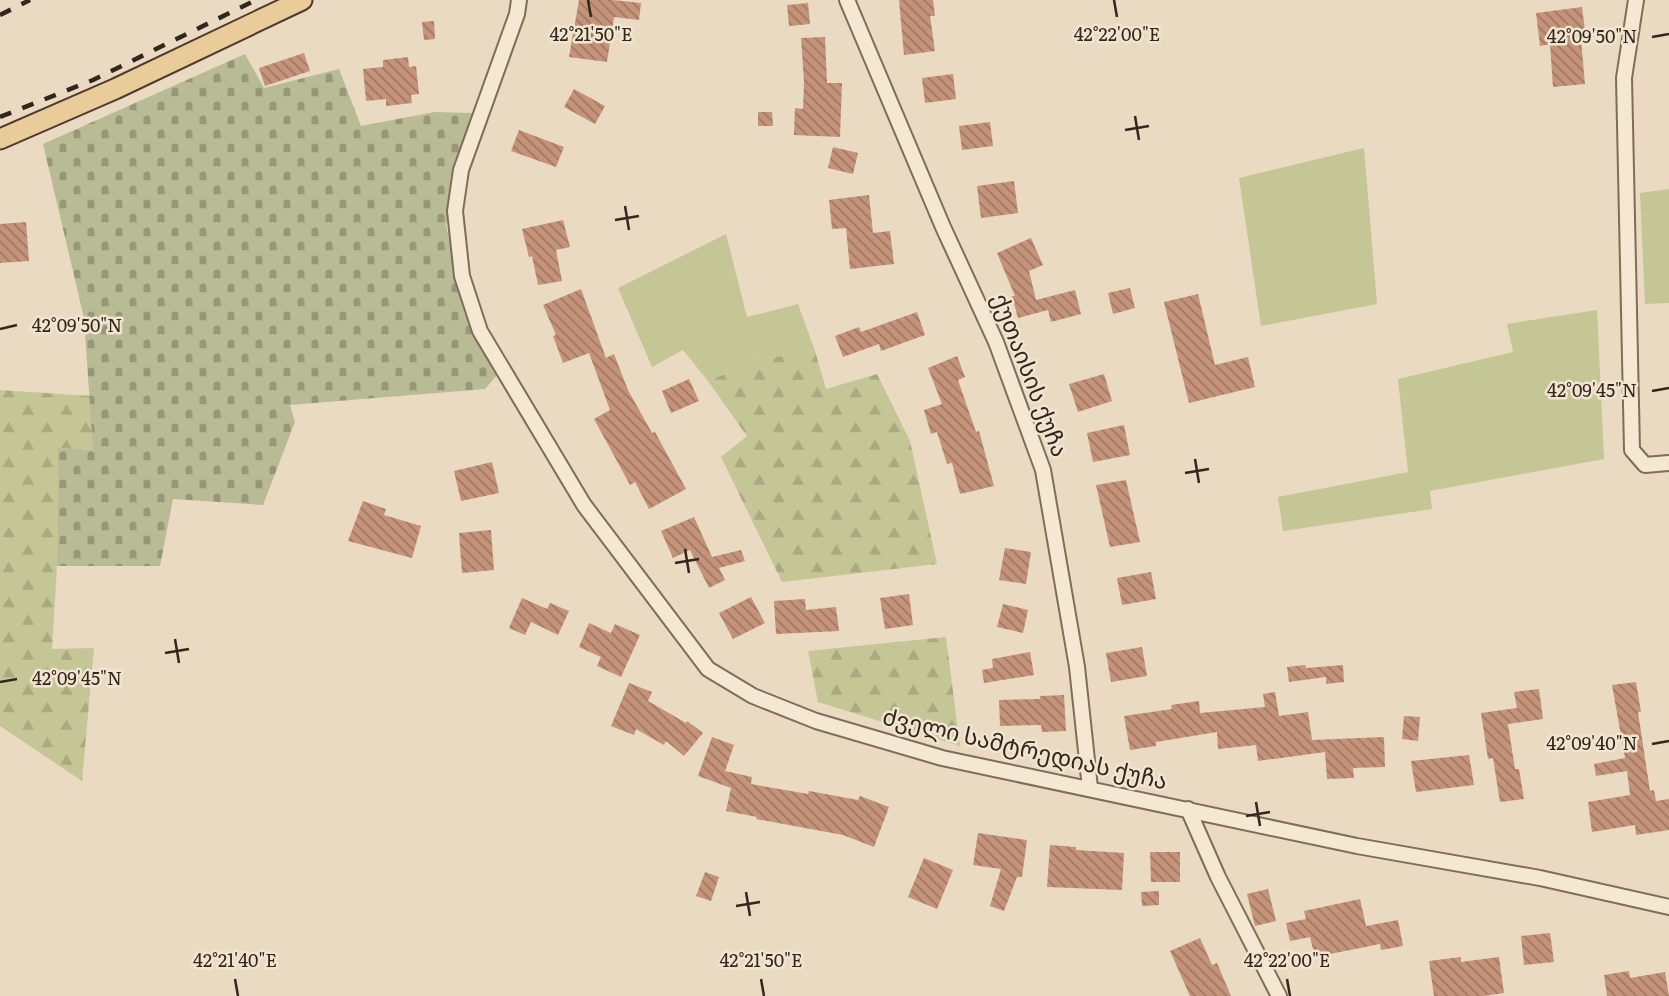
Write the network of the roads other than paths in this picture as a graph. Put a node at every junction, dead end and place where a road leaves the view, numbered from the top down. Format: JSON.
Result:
{"nodes":[{"id":1,"x":302,"y":0,"type":"edge"},
{"id":2,"x":519,"y":0,"type":"edge"},
{"id":3,"x":847,"y":0,"type":"edge"},
{"id":4,"x":1636,"y":0,"type":"edge"},
{"id":5,"x":0,"y":139,"type":"edge"},
{"id":6,"x":1667,"y":463,"type":"edge"},
{"id":7,"x":1090,"y":788,"type":"junction"},
{"id":8,"x":1188,"y":809,"type":"junction"},
{"id":9,"x":1669,"y":907,"type":"edge"},
{"id":10,"x":1279,"y":996,"type":"edge"}],
"edges":[{"from":1,"to":5,"type":"main road"},
{"from":2,"to":7,"type":"street","name":"ძველი სამტრედიას ქუჩა"},
{"from":3,"to":7,"type":"street","name":"ქუთაისის ქუჩა"},
{"from":4,"to":6,"type":"street"},
{"from":7,"to":8,"type":"street","name":"ძველი სამტრედიას ქუჩა"},
{"from":8,"to":9,"type":"street","name":"ძველი სამტრედიას ქუჩა"},
{"from":8,"to":10,"type":"street"}]}
